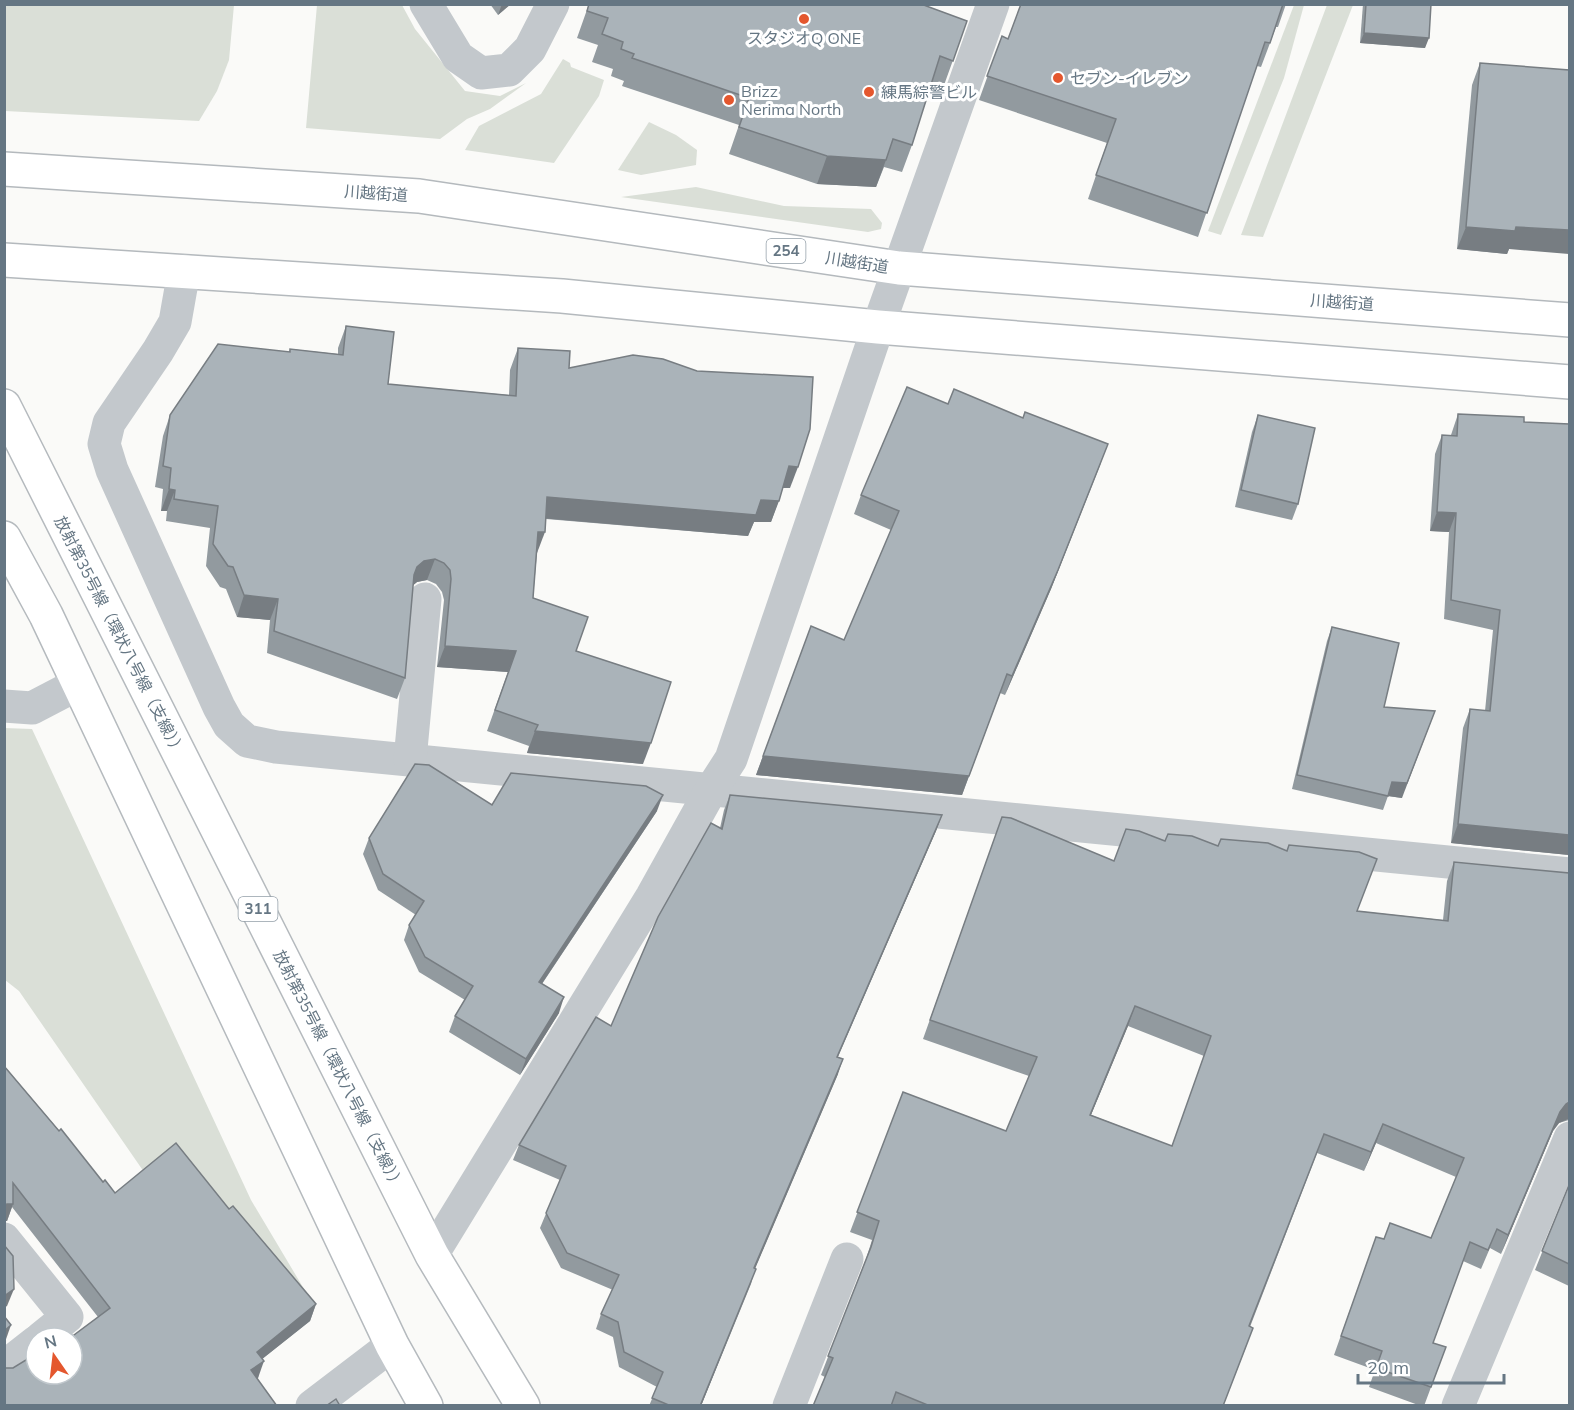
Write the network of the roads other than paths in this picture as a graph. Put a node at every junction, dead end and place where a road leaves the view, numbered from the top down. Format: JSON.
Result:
{"nodes":[{"id":1,"x":426,"y":4,"type":"edge"},
{"id":2,"x":553,"y":4,"type":"edge"},
{"id":3,"x":993,"y":4,"type":"edge"},
{"id":4,"x":4,"y":170,"type":"edge"},
{"id":5,"x":4,"y":260,"type":"edge"},
{"id":6,"x":899,"y":268,"type":"junction"},
{"id":7,"x":184,"y":271,"type":"junction"},
{"id":8,"x":1569,"y":320,"type":"edge"},
{"id":9,"x":878,"y":327,"type":"junction"},
{"id":10,"x":1569,"y":382,"type":"edge"},
{"id":11,"x":4,"y":406,"type":"edge"},
{"id":12,"x":4,"y":538,"type":"edge"},
{"id":13,"x":425,"y":599,"type":"dead end"},
{"id":14,"x":78,"y":684,"type":"junction"},
{"id":15,"x":4,"y":705,"type":"edge"},
{"id":16,"x":410,"y":760,"type":"junction"},
{"id":17,"x":711,"y":790,"type":"junction"},
{"id":18,"x":1569,"y":874,"type":"edge"},
{"id":19,"x":1569,"y":1138,"type":"edge"},
{"id":20,"x":4,"y":1239,"type":"edge"},
{"id":21,"x":432,"y":1255,"type":"junction"},
{"id":22,"x":847,"y":1259,"type":"dead end"},
{"id":23,"x":56,"y":1326,"type":"edge"},
{"id":24,"x":392,"y":1345,"type":"junction"},
{"id":25,"x":24,"y":1351,"type":"edge"},
{"id":26,"x":4,"y":1367,"type":"edge"},
{"id":27,"x":312,"y":1406,"type":"edge"},
{"id":28,"x":426,"y":1406,"type":"edge"},
{"id":29,"x":523,"y":1406,"type":"edge"},
{"id":30,"x":789,"y":1406,"type":"edge"},
{"id":31,"x":1458,"y":1406,"type":"edge"}],
"edges":[{"from":1,"to":2,"type":"street"},
{"from":3,"to":6,"type":"street"},
{"from":4,"to":6,"type":"main road","name":"川越街道","number":"254"},
{"from":5,"to":7,"type":"main road"},
{"from":6,"to":8,"type":"main road","name":"川越街道","number":"254"},
{"from":6,"to":9,"type":"street"},
{"from":7,"to":9,"type":"main road"},
{"from":7,"to":16,"type":"street"},
{"from":9,"to":10,"type":"main road"},
{"from":9,"to":17,"type":"street"},
{"from":11,"to":21,"type":"main road","name":"放射第35号線（環状八号線（支線））","number":"311"},
{"from":12,"to":14,"type":"main road"},
{"from":13,"to":16,"type":"street"},
{"from":14,"to":15,"type":"street"},
{"from":14,"to":24,"type":"main road"},
{"from":16,"to":17,"type":"street"},
{"from":17,"to":18,"type":"street"},
{"from":17,"to":21,"type":"street"},
{"from":19,"to":31,"type":"street"},
{"from":20,"to":23,"type":"street"},
{"from":21,"to":29,"type":"main road","name":"放射第35号線（環状八号線（支線））","number":"311"},
{"from":22,"to":30,"type":"street"},
{"from":24,"to":27,"type":"street"},
{"from":24,"to":28,"type":"main road"},
{"from":25,"to":26,"type":"street"}]}
